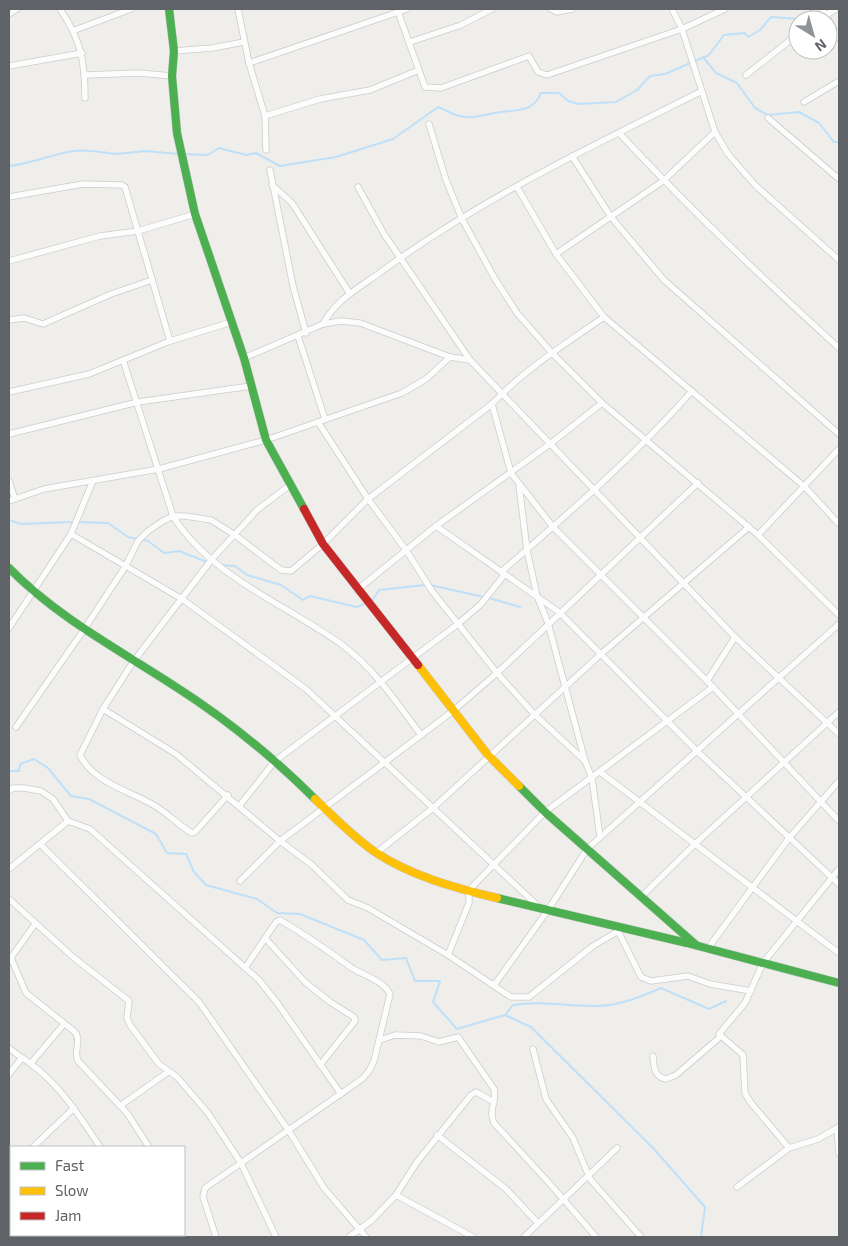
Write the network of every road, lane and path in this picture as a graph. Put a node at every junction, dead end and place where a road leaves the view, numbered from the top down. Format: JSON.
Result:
{"nodes":[{"id":1,"x":17,"y":9,"type":"edge"},
{"id":2,"x":60,"y":9,"type":"edge"},
{"id":3,"x":131,"y":9,"type":"edge"},
{"id":4,"x":169,"y":9,"type":"edge"},
{"id":5,"x":239,"y":9,"type":"edge"},
{"id":6,"x":407,"y":9,"type":"edge"},
{"id":7,"x":492,"y":9,"type":"edge"},
{"id":8,"x":552,"y":9,"type":"edge"},
{"id":9,"x":572,"y":9,"type":"edge"},
{"id":10,"x":672,"y":9,"type":"edge"},
{"id":11,"x":725,"y":9,"type":"edge"},
{"id":12,"x":398,"y":11,"type":"edge"},
{"id":13,"x":9,"y":14,"type":"edge"},
{"id":14,"x":682,"y":29,"type":"junction"},
{"id":15,"x":75,"y":30,"type":"junction"},
{"id":16,"x":244,"y":42,"type":"junction"},
{"id":17,"x":410,"y":42,"type":"junction"},
{"id":18,"x":788,"y":42,"type":"edge"},
{"id":19,"x":174,"y":50,"type":"junction"},
{"id":20,"x":82,"y":53,"type":"junction"},
{"id":21,"x":249,"y":63,"type":"junction"},
{"id":22,"x":9,"y":66,"type":"edge"},
{"id":23,"x":420,"y":70,"type":"junction"},
{"id":24,"x":85,"y":75,"type":"junction"},
{"id":25,"x":746,"y":75,"type":"dead end"},
{"id":26,"x":172,"y":76,"type":"junction"},
{"id":27,"x":839,"y":81,"type":"edge"},
{"id":28,"x":702,"y":91,"type":"junction"},
{"id":29,"x":85,"y":98,"type":"dead end"},
{"id":30,"x":804,"y":102,"type":"dead end"},
{"id":31,"x":265,"y":116,"type":"junction"},
{"id":32,"x":768,"y":118,"type":"dead end"},
{"id":33,"x":429,"y":124,"type":"dead end"},
{"id":34,"x":619,"y":132,"type":"junction"},
{"id":35,"x":715,"y":132,"type":"junction"},
{"id":36,"x":266,"y":150,"type":"dead end"},
{"id":37,"x":572,"y":156,"type":"junction"},
{"id":38,"x":270,"y":170,"type":"dead end"},
{"id":39,"x":839,"y":179,"type":"edge"},
{"id":40,"x":663,"y":181,"type":"junction"},
{"id":41,"x":272,"y":185,"type":"junction"},
{"id":42,"x":358,"y":187,"type":"dead end"},
{"id":43,"x":517,"y":187,"type":"junction"},
{"id":44,"x":9,"y":197,"type":"edge"},
{"id":45,"x":195,"y":214,"type":"junction"},
{"id":46,"x":610,"y":217,"type":"junction"},
{"id":47,"x":462,"y":219,"type":"junction"},
{"id":48,"x":138,"y":231,"type":"junction"},
{"id":49,"x":556,"y":254,"type":"junction"},
{"id":50,"x":400,"y":258,"type":"junction"},
{"id":51,"x":839,"y":260,"type":"edge"},
{"id":52,"x":9,"y":261,"type":"edge"},
{"id":53,"x":152,"y":280,"type":"junction"},
{"id":54,"x":350,"y":294,"type":"junction"},
{"id":55,"x":604,"y":317,"type":"junction"},
{"id":56,"x":9,"y":320,"type":"edge"},
{"id":57,"x":232,"y":322,"type":"junction"},
{"id":58,"x":323,"y":324,"type":"junction"},
{"id":59,"x":306,"y":333,"type":"junction"},
{"id":60,"x":298,"y":336,"type":"junction"},
{"id":61,"x":170,"y":341,"type":"junction"},
{"id":62,"x":839,"y":348,"type":"edge"},
{"id":63,"x":552,"y":353,"type":"junction"},
{"id":64,"x":450,"y":357,"type":"junction"},
{"id":65,"x":244,"y":358,"type":"junction"},
{"id":66,"x":123,"y":360,"type":"junction"},
{"id":67,"x":470,"y":360,"type":"junction"},
{"id":68,"x":251,"y":386,"type":"junction"},
{"id":69,"x":9,"y":392,"type":"edge"},
{"id":70,"x":692,"y":392,"type":"junction"},
{"id":71,"x":502,"y":393,"type":"junction"},
{"id":72,"x":138,"y":402,"type":"junction"},
{"id":73,"x":602,"y":403,"type":"junction"},
{"id":74,"x":492,"y":404,"type":"junction"},
{"id":75,"x":325,"y":419,"type":"junction"},
{"id":76,"x":318,"y":422,"type":"junction"},
{"id":77,"x":9,"y":434,"type":"edge"},
{"id":78,"x":839,"y":434,"type":"edge"},
{"id":79,"x":266,"y":440,"type":"junction"},
{"id":80,"x":648,"y":440,"type":"junction"},
{"id":81,"x":550,"y":444,"type":"junction"},
{"id":82,"x":839,"y":449,"type":"edge"},
{"id":83,"x":160,"y":470,"type":"junction"},
{"id":84,"x":511,"y":473,"type":"junction"},
{"id":85,"x":9,"y":481,"type":"edge"},
{"id":86,"x":92,"y":483,"type":"junction"},
{"id":87,"x":519,"y":483,"type":"junction"},
{"id":88,"x":698,"y":483,"type":"junction"},
{"id":89,"x":290,"y":485,"type":"junction"},
{"id":90,"x":805,"y":488,"type":"junction"},
{"id":91,"x":595,"y":491,"type":"junction"},
{"id":92,"x":15,"y":499,"type":"junction"},
{"id":93,"x":368,"y":499,"type":"junction"},
{"id":94,"x":9,"y":501,"type":"edge"},
{"id":95,"x":173,"y":516,"type":"junction"},
{"id":96,"x":839,"y":524,"type":"edge"},
{"id":97,"x":436,"y":526,"type":"junction"},
{"id":98,"x":553,"y":527,"type":"junction"},
{"id":99,"x":749,"y":527,"type":"junction"},
{"id":100,"x":71,"y":534,"type":"junction"},
{"id":101,"x":235,"y":535,"type":"junction"},
{"id":102,"x":758,"y":535,"type":"junction"},
{"id":103,"x":640,"y":538,"type":"junction"},
{"id":104,"x":323,"y":544,"type":"junction"},
{"id":105,"x":406,"y":550,"type":"junction"},
{"id":106,"x":527,"y":550,"type":"junction"},
{"id":107,"x":212,"y":559,"type":"junction"},
{"id":108,"x":124,"y":566,"type":"junction"},
{"id":109,"x":9,"y":568,"type":"edge"},
{"id":110,"x":503,"y":573,"type":"junction"},
{"id":111,"x":600,"y":575,"type":"junction"},
{"id":112,"x":685,"y":583,"type":"junction"},
{"id":113,"x":357,"y":590,"type":"junction"},
{"id":114,"x":33,"y":592,"type":"junction"},
{"id":115,"x":537,"y":596,"type":"junction"},
{"id":116,"x":182,"y":599,"type":"junction"},
{"id":117,"x":559,"y":612,"type":"junction"},
{"id":118,"x":839,"y":615,"type":"edge"},
{"id":119,"x":644,"y":619,"type":"junction"},
{"id":120,"x":548,"y":623,"type":"junction"},
{"id":121,"x":458,"y":624,"type":"junction"},
{"id":122,"x":839,"y":624,"type":"edge"},
{"id":123,"x":9,"y":628,"type":"edge"},
{"id":124,"x":83,"y":631,"type":"junction"},
{"id":125,"x":735,"y":637,"type":"junction"},
{"id":126,"x":601,"y":654,"type":"junction"},
{"id":127,"x":411,"y":659,"type":"junction"},
{"id":128,"x":133,"y":662,"type":"junction"},
{"id":129,"x":497,"y":673,"type":"junction"},
{"id":130,"x":778,"y":677,"type":"junction"},
{"id":131,"x":707,"y":681,"type":"junction"},
{"id":132,"x":380,"y":682,"type":"junction"},
{"id":133,"x":565,"y":687,"type":"junction"},
{"id":134,"x":713,"y":687,"type":"junction"},
{"id":135,"x":103,"y":709,"type":"junction"},
{"id":136,"x":453,"y":711,"type":"junction"},
{"id":137,"x":839,"y":712,"type":"edge"},
{"id":138,"x":534,"y":714,"type":"junction"},
{"id":139,"x":738,"y":715,"type":"junction"},
{"id":140,"x":333,"y":716,"type":"junction"},
{"id":141,"x":668,"y":722,"type":"junction"},
{"id":142,"x":828,"y":723,"type":"junction"},
{"id":143,"x":16,"y":727,"type":"dead end"},
{"id":144,"x":839,"y":734,"type":"edge"},
{"id":145,"x":422,"y":735,"type":"junction"},
{"id":146,"x":698,"y":752,"type":"junction"},
{"id":147,"x":488,"y":755,"type":"junction"},
{"id":148,"x":275,"y":761,"type":"junction"},
{"id":149,"x":585,"y":761,"type":"junction"},
{"id":150,"x":384,"y":763,"type":"junction"},
{"id":151,"x":784,"y":764,"type":"junction"},
{"id":152,"x":600,"y":772,"type":"junction"},
{"id":153,"x":592,"y":778,"type":"junction"},
{"id":154,"x":839,"y":781,"type":"edge"},
{"id":155,"x":9,"y":791,"type":"edge"},
{"id":156,"x":228,"y":796,"type":"junction"},
{"id":157,"x":746,"y":798,"type":"junction"},
{"id":158,"x":640,"y":802,"type":"junction"},
{"id":159,"x":821,"y":802,"type":"junction"},
{"id":160,"x":240,"y":805,"type":"junction"},
{"id":161,"x":324,"y":807,"type":"junction"},
{"id":162,"x":433,"y":808,"type":"junction"},
{"id":163,"x":545,"y":812,"type":"junction"},
{"id":164,"x":68,"y":821,"type":"junction"},
{"id":165,"x":839,"y":821,"type":"edge"},
{"id":166,"x":600,"y":837,"type":"junction"},
{"id":167,"x":789,"y":838,"type":"junction"},
{"id":168,"x":280,"y":841,"type":"junction"},
{"id":169,"x":696,"y":844,"type":"junction"},
{"id":170,"x":41,"y":845,"type":"junction"},
{"id":171,"x":587,"y":849,"type":"junction"},
{"id":172,"x":376,"y":852,"type":"junction"},
{"id":173,"x":492,"y":864,"type":"junction"},
{"id":174,"x":9,"y":869,"type":"edge"},
{"id":175,"x":839,"y":869,"type":"edge"},
{"id":176,"x":833,"y":877,"type":"junction"},
{"id":177,"x":240,"y":881,"type":"dead end"},
{"id":178,"x":839,"y":884,"type":"edge"},
{"id":179,"x":752,"y":887,"type":"junction"},
{"id":180,"x":469,"y":890,"type":"junction"},
{"id":181,"x":641,"y":897,"type":"junction"},
{"id":182,"x":9,"y":899,"type":"edge"},
{"id":183,"x":539,"y":907,"type":"junction"},
{"id":184,"x":548,"y":910,"type":"junction"},
{"id":185,"x":797,"y":919,"type":"junction"},
{"id":186,"x":35,"y":924,"type":"junction"},
{"id":187,"x":621,"y":929,"type":"junction"},
{"id":188,"x":265,"y":938,"type":"junction"},
{"id":189,"x":696,"y":944,"type":"junction"},
{"id":190,"x":708,"y":948,"type":"junction"},
{"id":191,"x":839,"y":953,"type":"edge"},
{"id":192,"x":448,"y":955,"type":"junction"},
{"id":193,"x":10,"y":959,"type":"edge"},
{"id":194,"x":763,"y":963,"type":"junction"},
{"id":195,"x":245,"y":968,"type":"junction"},
{"id":196,"x":490,"y":983,"type":"junction"},
{"id":197,"x":839,"y":983,"type":"edge"},
{"id":198,"x":751,"y":991,"type":"junction"},
{"id":199,"x":64,"y":1024,"type":"junction"},
{"id":200,"x":720,"y":1036,"type":"junction"},
{"id":201,"x":380,"y":1040,"type":"junction"},
{"id":202,"x":9,"y":1048,"type":"edge"},
{"id":203,"x":533,"y":1049,"type":"dead end"},
{"id":204,"x":653,"y":1056,"type":"dead end"},
{"id":205,"x":22,"y":1059,"type":"junction"},
{"id":206,"x":31,"y":1064,"type":"junction"},
{"id":207,"x":320,"y":1065,"type":"junction"},
{"id":208,"x":168,"y":1072,"type":"junction"},
{"id":209,"x":9,"y":1074,"type":"edge"},
{"id":210,"x":341,"y":1094,"type":"junction"},
{"id":211,"x":494,"y":1102,"type":"junction"},
{"id":212,"x":120,"y":1106,"type":"junction"},
{"id":213,"x":74,"y":1108,"type":"junction"},
{"id":214,"x":838,"y":1128,"type":"edge"},
{"id":215,"x":289,"y":1131,"type":"junction"},
{"id":216,"x":438,"y":1135,"type":"junction"},
{"id":217,"x":839,"y":1143,"type":"edge"},
{"id":218,"x":35,"y":1146,"type":"edge"},
{"id":219,"x":99,"y":1146,"type":"edge"},
{"id":220,"x":148,"y":1146,"type":"edge"},
{"id":221,"x":617,"y":1148,"type":"dead end"},
{"id":222,"x":789,"y":1148,"type":"junction"},
{"id":223,"x":839,"y":1154,"type":"edge"},
{"id":224,"x":241,"y":1163,"type":"junction"},
{"id":225,"x":588,"y":1176,"type":"junction"},
{"id":226,"x":737,"y":1187,"type":"dead end"},
{"id":227,"x":396,"y":1195,"type":"junction"},
{"id":228,"x":565,"y":1200,"type":"junction"},
{"id":229,"x":538,"y":1223,"type":"junction"},
{"id":230,"x":359,"y":1230,"type":"junction"},
{"id":231,"x":216,"y":1237,"type":"edge"},
{"id":232,"x":276,"y":1237,"type":"edge"},
{"id":233,"x":349,"y":1237,"type":"edge"},
{"id":234,"x":366,"y":1237,"type":"edge"},
{"id":235,"x":473,"y":1237,"type":"edge"},
{"id":236,"x":524,"y":1237,"type":"edge"},
{"id":237,"x":596,"y":1237,"type":"edge"},
{"id":238,"x":641,"y":1237,"type":"edge"}],
"edges":[{"from":1,"to":13,"type":"street"},
{"from":2,"to":15,"type":"street"},
{"from":3,"to":15,"type":"street"},
{"from":4,"to":19,"type":"street"},
{"from":5,"to":16,"type":"street"},
{"from":6,"to":12,"type":"street"},
{"from":7,"to":17,"type":"street"},
{"from":8,"to":9,"type":"street"},
{"from":10,"to":14,"type":"street"},
{"from":11,"to":14,"type":"street"},
{"from":12,"to":17,"type":"street"},
{"from":12,"to":21,"type":"street"},
{"from":14,"to":23,"type":"street"},
{"from":14,"to":28,"type":"street"},
{"from":15,"to":20,"type":"street"},
{"from":16,"to":19,"type":"street"},
{"from":16,"to":21,"type":"street"},
{"from":17,"to":23,"type":"street"},
{"from":18,"to":25,"type":"street"},
{"from":19,"to":26,"type":"street"},
{"from":20,"to":22,"type":"street"},
{"from":20,"to":24,"type":"street"},
{"from":21,"to":31,"type":"street"},
{"from":23,"to":31,"type":"street"},
{"from":24,"to":26,"type":"street"},
{"from":24,"to":29,"type":"street"},
{"from":26,"to":45,"type":"street"},
{"from":27,"to":30,"type":"street"},
{"from":28,"to":34,"type":"street"},
{"from":28,"to":35,"type":"street"},
{"from":31,"to":36,"type":"street"},
{"from":32,"to":39,"type":"street"},
{"from":33,"to":47,"type":"street"},
{"from":34,"to":37,"type":"street"},
{"from":34,"to":40,"type":"street"},
{"from":35,"to":40,"type":"street"},
{"from":35,"to":51,"type":"street"},
{"from":37,"to":43,"type":"street"},
{"from":37,"to":46,"type":"street"},
{"from":38,"to":41,"type":"street"},
{"from":40,"to":46,"type":"street"},
{"from":40,"to":62,"type":"street"},
{"from":41,"to":54,"type":"street"},
{"from":41,"to":59,"type":"street"},
{"from":42,"to":50,"type":"street"},
{"from":43,"to":47,"type":"street"},
{"from":43,"to":49,"type":"street"},
{"from":44,"to":48,"type":"street"},
{"from":45,"to":48,"type":"street"},
{"from":45,"to":57,"type":"street"},
{"from":46,"to":49,"type":"street"},
{"from":46,"to":78,"type":"street"},
{"from":47,"to":50,"type":"street"},
{"from":47,"to":63,"type":"street"},
{"from":48,"to":52,"type":"street"},
{"from":48,"to":53,"type":"street"},
{"from":49,"to":55,"type":"street"},
{"from":50,"to":54,"type":"street"},
{"from":50,"to":67,"type":"street"},
{"from":53,"to":56,"type":"street"},
{"from":53,"to":61,"type":"street"},
{"from":54,"to":58,"type":"street"},
{"from":55,"to":63,"type":"street"},
{"from":55,"to":70,"type":"street"},
{"from":57,"to":61,"type":"street"},
{"from":57,"to":65,"type":"street"},
{"from":58,"to":59,"type":"street"},
{"from":58,"to":64,"type":"street"},
{"from":59,"to":60,"type":"street"},
{"from":60,"to":65,"type":"street"},
{"from":60,"to":75,"type":"street"},
{"from":61,"to":66,"type":"street"},
{"from":63,"to":71,"type":"street"},
{"from":63,"to":73,"type":"street"},
{"from":64,"to":67,"type":"street"},
{"from":64,"to":75,"type":"street"},
{"from":65,"to":68,"type":"street"},
{"from":66,"to":69,"type":"street"},
{"from":66,"to":72,"type":"street"},
{"from":67,"to":71,"type":"street"},
{"from":68,"to":72,"type":"street"},
{"from":68,"to":79,"type":"street"},
{"from":70,"to":80,"type":"street"},
{"from":70,"to":90,"type":"street"},
{"from":71,"to":74,"type":"street"},
{"from":71,"to":81,"type":"street"},
{"from":72,"to":77,"type":"street"},
{"from":72,"to":83,"type":"street"},
{"from":73,"to":80,"type":"street"},
{"from":73,"to":81,"type":"street"},
{"from":74,"to":84,"type":"street"},
{"from":74,"to":93,"type":"street"},
{"from":75,"to":76,"type":"street"},
{"from":76,"to":79,"type":"street"},
{"from":76,"to":93,"type":"street"},
{"from":79,"to":83,"type":"street"},
{"from":79,"to":89,"type":"street"},
{"from":80,"to":88,"type":"street"},
{"from":80,"to":91,"type":"street"},
{"from":81,"to":84,"type":"street"},
{"from":81,"to":91,"type":"street"},
{"from":82,"to":90,"type":"street"},
{"from":83,"to":86,"type":"street"},
{"from":83,"to":95,"type":"street"},
{"from":84,"to":87,"type":"street"},
{"from":84,"to":97,"type":"street"},
{"from":85,"to":92,"type":"street"},
{"from":86,"to":92,"type":"street"},
{"from":86,"to":100,"type":"street"},
{"from":87,"to":98,"type":"street"},
{"from":87,"to":106,"type":"street"},
{"from":88,"to":99,"type":"street"},
{"from":88,"to":103,"type":"street"},
{"from":89,"to":101,"type":"street"},
{"from":89,"to":104,"type":"street"},
{"from":90,"to":96,"type":"street"},
{"from":90,"to":102,"type":"street"},
{"from":91,"to":98,"type":"street"},
{"from":91,"to":103,"type":"street"},
{"from":92,"to":94,"type":"street"},
{"from":93,"to":104,"type":"street"},
{"from":93,"to":105,"type":"street"},
{"from":95,"to":101,"type":"street"},
{"from":95,"to":107,"type":"street"},
{"from":95,"to":108,"type":"street"},
{"from":97,"to":105,"type":"street"},
{"from":97,"to":110,"type":"street"},
{"from":98,"to":106,"type":"street"},
{"from":98,"to":111,"type":"street"},
{"from":99,"to":102,"type":"street"},
{"from":99,"to":112,"type":"street"},
{"from":100,"to":108,"type":"street"},
{"from":100,"to":114,"type":"street"},
{"from":101,"to":104,"type":"street"},
{"from":101,"to":107,"type":"street"},
{"from":102,"to":118,"type":"street"},
{"from":103,"to":111,"type":"street"},
{"from":103,"to":112,"type":"street"},
{"from":104,"to":113,"type":"street"},
{"from":105,"to":113,"type":"street"},
{"from":105,"to":121,"type":"street"},
{"from":106,"to":110,"type":"street"},
{"from":106,"to":115,"type":"street"},
{"from":107,"to":116,"type":"street"},
{"from":107,"to":132,"type":"street"},
{"from":108,"to":116,"type":"street"},
{"from":108,"to":124,"type":"street"},
{"from":109,"to":114,"type":"street"},
{"from":110,"to":115,"type":"street"},
{"from":110,"to":121,"type":"street"},
{"from":111,"to":117,"type":"street"},
{"from":111,"to":119,"type":"street"},
{"from":112,"to":119,"type":"street"},
{"from":112,"to":125,"type":"street"},
{"from":113,"to":127,"type":"street"},
{"from":114,"to":123,"type":"street"},
{"from":114,"to":124,"type":"street"},
{"from":115,"to":117,"type":"street"},
{"from":115,"to":120,"type":"street"},
{"from":116,"to":128,"type":"street"},
{"from":116,"to":140,"type":"street"},
{"from":117,"to":120,"type":"street"},
{"from":117,"to":126,"type":"street"},
{"from":119,"to":126,"type":"street"},
{"from":119,"to":131,"type":"street"},
{"from":120,"to":129,"type":"street"},
{"from":120,"to":133,"type":"street"},
{"from":121,"to":127,"type":"street"},
{"from":121,"to":129,"type":"street"},
{"from":122,"to":130,"type":"street"},
{"from":124,"to":128,"type":"street"},
{"from":124,"to":143,"type":"street"},
{"from":125,"to":130,"type":"street"},
{"from":125,"to":131,"type":"street"},
{"from":126,"to":133,"type":"street"},
{"from":126,"to":141,"type":"street"},
{"from":127,"to":132,"type":"street"},
{"from":127,"to":136,"type":"street"},
{"from":128,"to":135,"type":"street"},
{"from":128,"to":148,"type":"street"},
{"from":129,"to":136,"type":"street"},
{"from":129,"to":138,"type":"street"},
{"from":130,"to":139,"type":"street"},
{"from":130,"to":142,"type":"street"},
{"from":131,"to":134,"type":"street"},
{"from":132,"to":140,"type":"street"},
{"from":132,"to":145,"type":"street"},
{"from":133,"to":138,"type":"street"},
{"from":133,"to":149,"type":"street"},
{"from":134,"to":139,"type":"street"},
{"from":134,"to":141,"type":"street"},
{"from":135,"to":156,"type":"street"},
{"from":135,"to":156,"type":"street"},
{"from":136,"to":145,"type":"street"},
{"from":136,"to":147,"type":"street"},
{"from":137,"to":142,"type":"street"},
{"from":138,"to":147,"type":"street"},
{"from":138,"to":149,"type":"street"},
{"from":139,"to":146,"type":"street"},
{"from":139,"to":151,"type":"street"},
{"from":140,"to":148,"type":"street"},
{"from":140,"to":150,"type":"street"},
{"from":141,"to":146,"type":"street"},
{"from":141,"to":152,"type":"street"},
{"from":142,"to":144,"type":"street"},
{"from":142,"to":151,"type":"street"},
{"from":145,"to":150,"type":"street"},
{"from":146,"to":157,"type":"street"},
{"from":146,"to":158,"type":"street"},
{"from":147,"to":162,"type":"street"},
{"from":147,"to":163,"type":"street"},
{"from":148,"to":160,"type":"street"},
{"from":148,"to":161,"type":"street"},
{"from":149,"to":153,"type":"street"},
{"from":150,"to":161,"type":"street"},
{"from":150,"to":162,"type":"street"},
{"from":151,"to":157,"type":"street"},
{"from":151,"to":159,"type":"street"},
{"from":152,"to":153,"type":"street"},
{"from":152,"to":158,"type":"street"},
{"from":153,"to":163,"type":"street"},
{"from":153,"to":166,"type":"street"},
{"from":154,"to":159,"type":"street"},
{"from":155,"to":164,"type":"street"},
{"from":156,"to":160,"type":"street"},
{"from":157,"to":167,"type":"street"},
{"from":157,"to":169,"type":"street"},
{"from":158,"to":166,"type":"street"},
{"from":158,"to":169,"type":"street"},
{"from":159,"to":165,"type":"street"},
{"from":159,"to":167,"type":"street"},
{"from":160,"to":168,"type":"street"},
{"from":161,"to":168,"type":"street"},
{"from":161,"to":172,"type":"street"},
{"from":162,"to":172,"type":"street"},
{"from":162,"to":173,"type":"street"},
{"from":163,"to":171,"type":"street"},
{"from":163,"to":173,"type":"street"},
{"from":164,"to":170,"type":"street"},
{"from":164,"to":195,"type":"street"},
{"from":166,"to":171,"type":"street"},
{"from":167,"to":176,"type":"street"},
{"from":167,"to":179,"type":"street"},
{"from":168,"to":177,"type":"street"},
{"from":168,"to":192,"type":"street"},
{"from":169,"to":179,"type":"street"},
{"from":169,"to":181,"type":"street"},
{"from":170,"to":174,"type":"street"},
{"from":170,"to":215,"type":"street"},
{"from":171,"to":181,"type":"street"},
{"from":171,"to":184,"type":"street"},
{"from":172,"to":180,"type":"street"},
{"from":173,"to":180,"type":"street"},
{"from":173,"to":183,"type":"street"},
{"from":175,"to":176,"type":"street"},
{"from":176,"to":178,"type":"street"},
{"from":176,"to":185,"type":"street"},
{"from":179,"to":185,"type":"street"},
{"from":179,"to":190,"type":"street"},
{"from":180,"to":183,"type":"street"},
{"from":180,"to":192,"type":"street"},
{"from":181,"to":189,"type":"street"},
{"from":182,"to":186,"type":"street"},
{"from":183,"to":184,"type":"street"},
{"from":184,"to":187,"type":"street"},
{"from":184,"to":196,"type":"street"},
{"from":185,"to":191,"type":"street"},
{"from":185,"to":194,"type":"street"},
{"from":186,"to":193,"type":"street"},
{"from":186,"to":208,"type":"street"},
{"from":187,"to":189,"type":"street"},
{"from":187,"to":196,"type":"street"},
{"from":187,"to":198,"type":"street"},
{"from":188,"to":195,"type":"street"},
{"from":188,"to":201,"type":"street"},
{"from":188,"to":207,"type":"street"},
{"from":189,"to":190,"type":"street"},
{"from":190,"to":194,"type":"street"},
{"from":192,"to":196,"type":"street"},
{"from":193,"to":199,"type":"street"},
{"from":194,"to":197,"type":"street"},
{"from":194,"to":198,"type":"street"},
{"from":195,"to":207,"type":"street"},
{"from":198,"to":200,"type":"street"},
{"from":199,"to":206,"type":"street"},
{"from":199,"to":212,"type":"street"},
{"from":200,"to":204,"type":"street"},
{"from":200,"to":222,"type":"street"},
{"from":201,"to":210,"type":"street"},
{"from":201,"to":211,"type":"street"},
{"from":202,"to":205,"type":"street"},
{"from":203,"to":225,"type":"street"},
{"from":205,"to":206,"type":"street"},
{"from":205,"to":209,"type":"street"},
{"from":206,"to":213,"type":"street"},
{"from":207,"to":210,"type":"street"},
{"from":208,"to":212,"type":"street"},
{"from":208,"to":224,"type":"street"},
{"from":210,"to":215,"type":"street"},
{"from":211,"to":216,"type":"street"},
{"from":211,"to":228,"type":"street"},
{"from":212,"to":220,"type":"street"},
{"from":213,"to":218,"type":"street"},
{"from":213,"to":219,"type":"street"},
{"from":214,"to":217,"type":"street"},
{"from":214,"to":222,"type":"street"},
{"from":215,"to":224,"type":"street"},
{"from":215,"to":230,"type":"street"},
{"from":216,"to":227,"type":"street"},
{"from":216,"to":229,"type":"street"},
{"from":217,"to":223,"type":"street"},
{"from":221,"to":225,"type":"street"},
{"from":222,"to":226,"type":"street"},
{"from":224,"to":231,"type":"street"},
{"from":224,"to":232,"type":"street"},
{"from":225,"to":228,"type":"street"},
{"from":225,"to":238,"type":"street"},
{"from":227,"to":230,"type":"street"},
{"from":227,"to":235,"type":"street"},
{"from":228,"to":229,"type":"street"},
{"from":228,"to":237,"type":"street"},
{"from":229,"to":236,"type":"street"},
{"from":230,"to":233,"type":"street"},
{"from":230,"to":234,"type":"street"}]}
